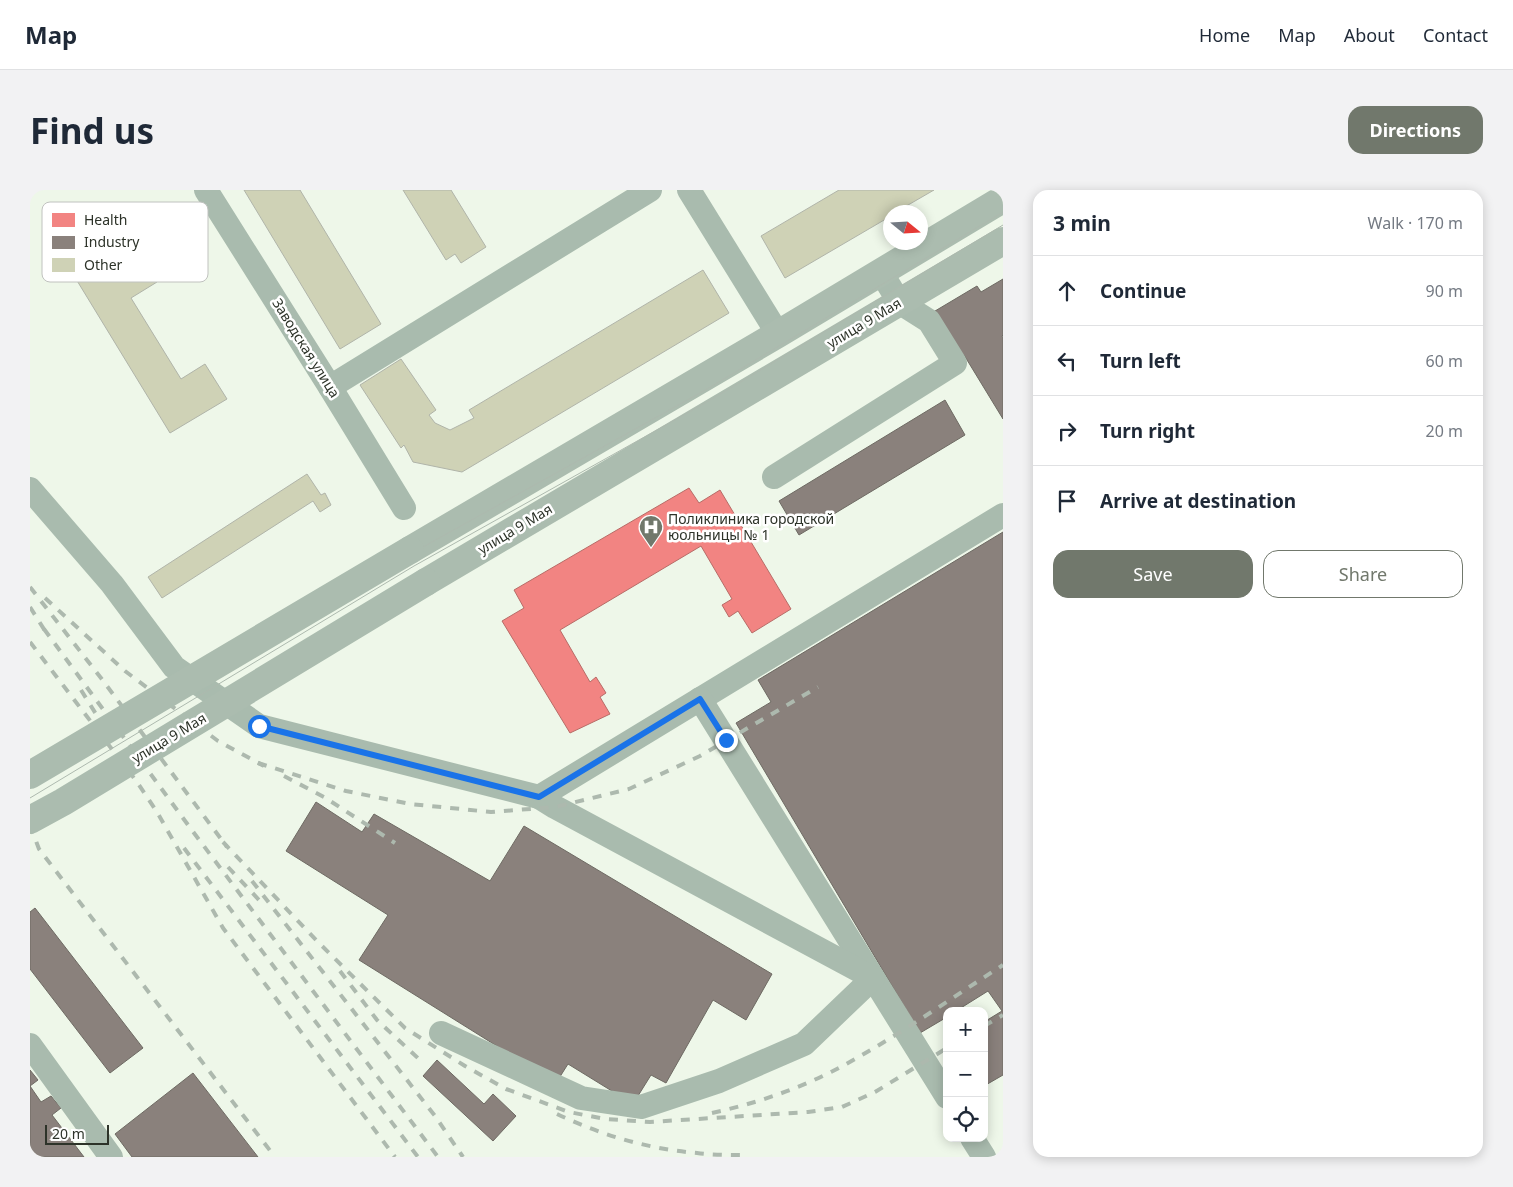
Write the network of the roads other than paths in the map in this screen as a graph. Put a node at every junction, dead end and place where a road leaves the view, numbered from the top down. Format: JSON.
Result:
{"nodes":[{"id":1,"x":206,"y":190,"type":"edge"},
{"id":2,"x":650,"y":190,"type":"edge"},
{"id":3,"x":688,"y":190,"type":"edge"},
{"id":4,"x":1003,"y":199,"type":"edge"},
{"id":5,"x":1003,"y":241,"type":"edge"},
{"id":6,"x":881,"y":272,"type":"junction"},
{"id":7,"x":900,"y":302,"type":"junction"},
{"id":8,"x":778,"y":334,"type":"junction"},
{"id":9,"x":330,"y":387,"type":"junction"},
{"id":10,"x":774,"y":477,"type":"dead end"},
{"id":11,"x":30,"y":489,"type":"edge"},
{"id":12,"x":404,"y":508,"type":"dead end"},
{"id":13,"x":1003,"y":515,"type":"edge"},
{"id":14,"x":700,"y":699,"type":"junction"},
{"id":15,"x":30,"y":775,"type":"edge"},
{"id":16,"x":539,"y":797,"type":"junction"},
{"id":17,"x":30,"y":820,"type":"edge"},
{"id":18,"x":873,"y":978,"type":"junction"},
{"id":19,"x":441,"y":1033,"type":"dead end"},
{"id":20,"x":30,"y":1045,"type":"edge"},
{"id":21,"x":943,"y":1091,"type":"edge"},
{"id":22,"x":975,"y":1142,"type":"edge"},
{"id":23,"x":111,"y":1157,"type":"edge"},
{"id":24,"x":984,"y":1157,"type":"edge"}],
"edges":[{"from":1,"to":9,"type":"street","name":"Заводская улица"},
{"from":2,"to":9,"type":"street"},
{"from":3,"to":8,"type":"street"},
{"from":4,"to":6,"type":"main road"},
{"from":5,"to":7,"type":"main road","name":"улица 9 Мая"},
{"from":6,"to":7,"type":"street"},
{"from":6,"to":8,"type":"main road"},
{"from":7,"to":10,"type":"street"},
{"from":7,"to":17,"type":"main road","name":"улица 9 Мая","bridge":true},
{"from":8,"to":15,"type":"main road","bridge":true},
{"from":9,"to":12,"type":"street","name":"Заводская улица"},
{"from":11,"to":16,"type":"street"},
{"from":13,"to":14,"type":"street"},
{"from":14,"to":16,"type":"street"},
{"from":14,"to":18,"type":"street"},
{"from":16,"to":18,"type":"street"},
{"from":18,"to":19,"type":"street"},
{"from":18,"to":21,"type":"street"},
{"from":20,"to":23,"type":"street"},
{"from":22,"to":24,"type":"street"}]}
